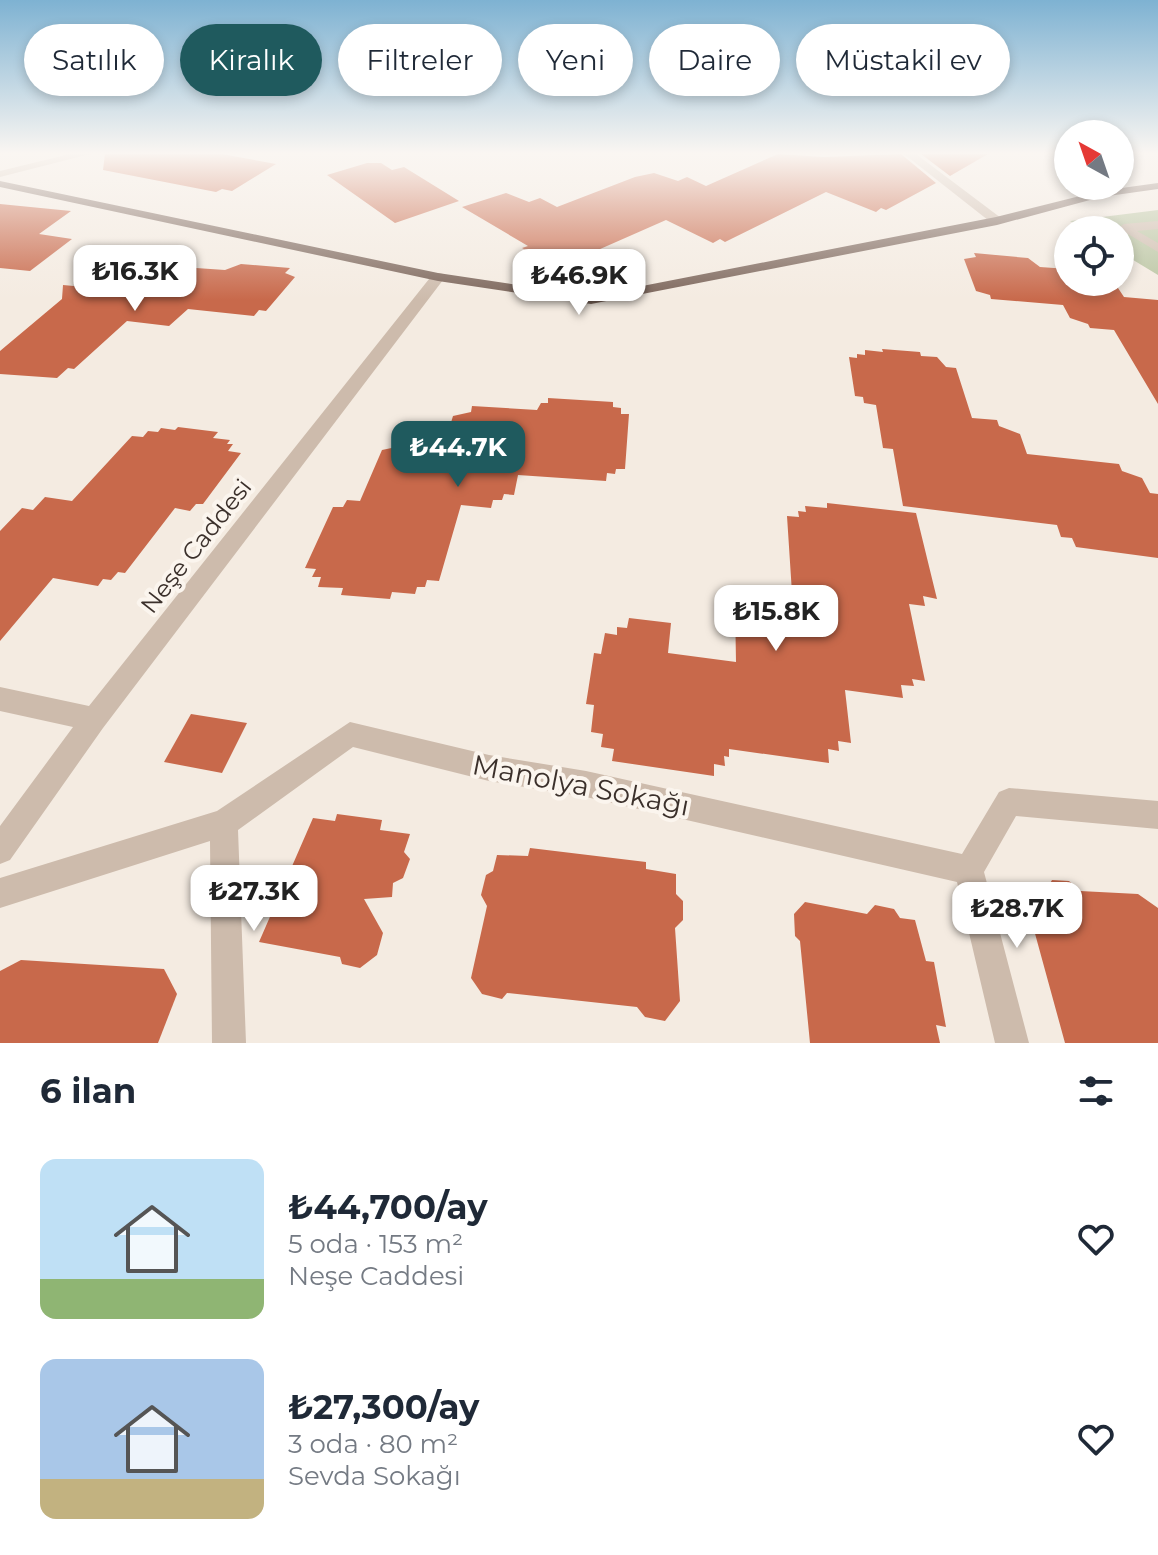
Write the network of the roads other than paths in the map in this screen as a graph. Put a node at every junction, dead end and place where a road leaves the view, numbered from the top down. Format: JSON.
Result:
{"nodes":[{"id":1,"x":88,"y":203,"type":"edge"},
{"id":2,"x":973,"y":203,"type":"edge"},
{"id":3,"x":1067,"y":203,"type":"edge"},
{"id":4,"x":997,"y":221,"type":"junction"},
{"id":5,"x":1158,"y":225,"type":"edge"},
{"id":6,"x":1158,"y":248,"type":"edge"},
{"id":7,"x":438,"y":277,"type":"junction"},
{"id":8,"x":0,"y":699,"type":"edge"},
{"id":9,"x":94,"y":719,"type":"junction"},
{"id":10,"x":1158,"y":815,"type":"edge"},
{"id":11,"x":224,"y":823,"type":"junction"},
{"id":12,"x":0,"y":850,"type":"edge"},
{"id":13,"x":969,"y":870,"type":"junction"},
{"id":14,"x":0,"y":893,"type":"edge"},
{"id":15,"x":229,"y":1043,"type":"edge"},
{"id":16,"x":1012,"y":1043,"type":"edge"}],
"edges":[{"from":1,"to":7,"type":"main road"},
{"from":2,"to":4,"type":"street"},
{"from":3,"to":4,"type":"main road"},
{"from":4,"to":7,"type":"main road"},
{"from":5,"to":6,"type":"street"},
{"from":7,"to":9,"type":"street","name":"Neşe Caddesi"},
{"from":8,"to":9,"type":"street"},
{"from":9,"to":12,"type":"street","name":"Neşe Caddesi"},
{"from":10,"to":13,"type":"street"},
{"from":11,"to":13,"type":"street","name":"Manolya Sokağı"},
{"from":11,"to":14,"type":"street","name":"Manolya Sokağı"},
{"from":11,"to":15,"type":"street"},
{"from":13,"to":16,"type":"street"}]}
